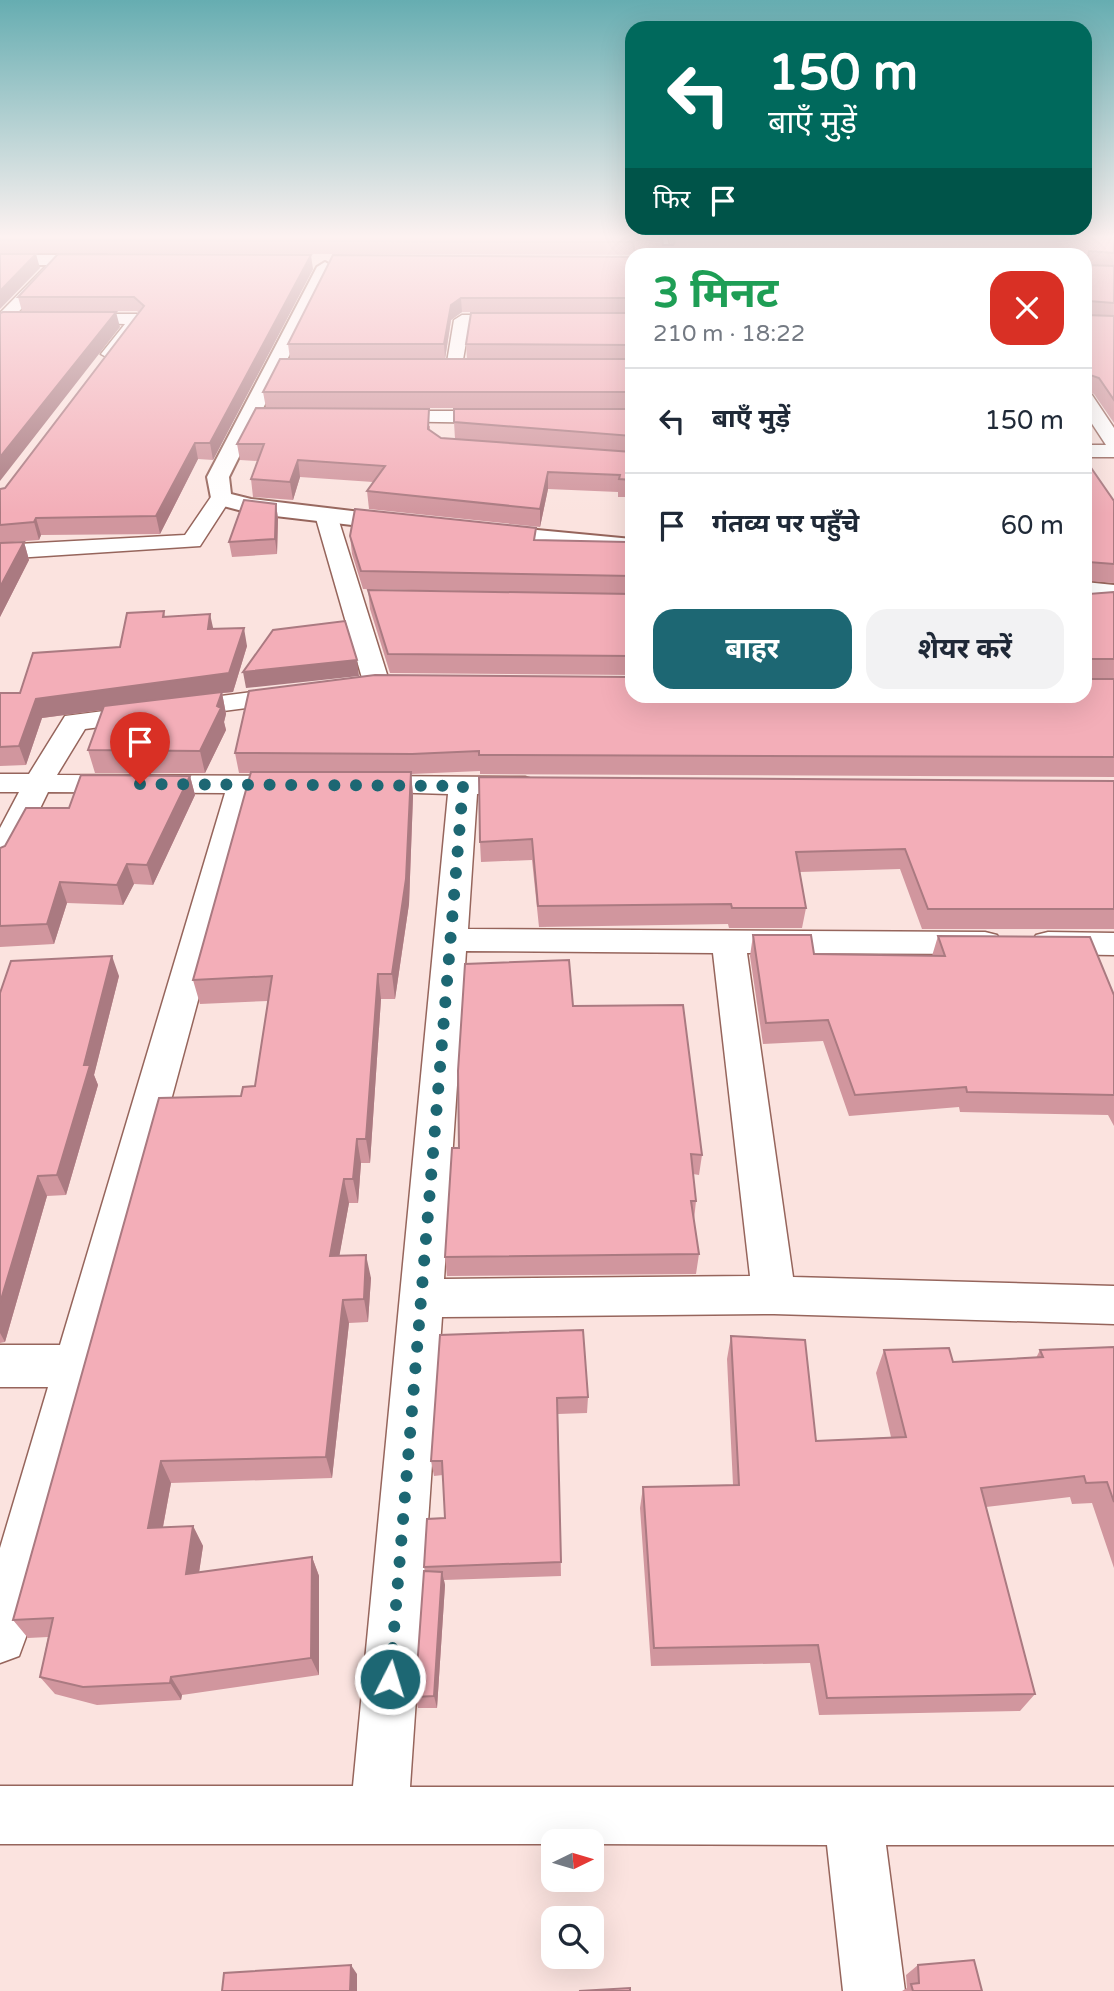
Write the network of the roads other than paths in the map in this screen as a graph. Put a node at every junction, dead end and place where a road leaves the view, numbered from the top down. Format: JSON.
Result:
{"nodes":[{"id":1,"x":131,"y":328,"type":"edge"},
{"id":2,"x":298,"y":328,"type":"edge"},
{"id":3,"x":462,"y":328,"type":"edge"},
{"id":4,"x":103,"y":363,"type":"edge"},
{"id":5,"x":399,"y":367,"type":"edge"},
{"id":6,"x":1092,"y":409,"type":"edge"},
{"id":7,"x":248,"y":417,"type":"junction"},
{"id":8,"x":276,"y":417,"type":"edge"},
{"id":9,"x":360,"y":417,"type":"edge"},
{"id":10,"x":525,"y":417,"type":"edge"},
{"id":11,"x":1114,"y":442,"type":"edge"},
{"id":12,"x":1092,"y":451,"type":"edge"},
{"id":13,"x":1114,"y":452,"type":"edge"},
{"id":14,"x":220,"y":498,"type":"junction"},
{"id":15,"x":326,"y":515,"type":"junction"},
{"id":16,"x":429,"y":527,"type":"edge"},
{"id":17,"x":468,"y":531,"type":"edge"},
{"id":18,"x":625,"y":545,"type":"edge"},
{"id":19,"x":0,"y":552,"type":"edge"},
{"id":20,"x":1092,"y":591,"type":"edge"},
{"id":21,"x":1114,"y":593,"type":"edge"},
{"id":22,"x":1114,"y":601,"type":"edge"},
{"id":23,"x":1092,"y":603,"type":"edge"},
{"id":24,"x":377,"y":684,"type":"junction"},
{"id":25,"x":403,"y":685,"type":"edge"},
{"id":26,"x":0,"y":783,"type":"edge"},
{"id":27,"x":38,"y":783,"type":"junction"},
{"id":28,"x":242,"y":785,"type":"junction"},
{"id":29,"x":463,"y":786,"type":"junction"},
{"id":30,"x":547,"y":786,"type":"edge"},
{"id":31,"x":0,"y":858,"type":"edge"},
{"id":32,"x":451,"y":940,"type":"junction"},
{"id":33,"x":729,"y":942,"type":"junction"},
{"id":34,"x":1114,"y":944,"type":"edge"},
{"id":35,"x":774,"y":1296,"type":"junction"},
{"id":36,"x":421,"y":1298,"type":"junction"},
{"id":37,"x":1114,"y":1305,"type":"edge"},
{"id":38,"x":0,"y":1366,"type":"edge"},
{"id":39,"x":76,"y":1366,"type":"junction"},
{"id":40,"x":0,"y":1637,"type":"edge"},
{"id":41,"x":0,"y":1815,"type":"edge"},
{"id":42,"x":379,"y":1815,"type":"junction"},
{"id":43,"x":853,"y":1816,"type":"junction"},
{"id":44,"x":1114,"y":1816,"type":"edge"},
{"id":45,"x":874,"y":1991,"type":"edge"}],
"edges":[{"from":1,"to":4,"type":"street"},
{"from":2,"to":7,"type":"street"},
{"from":3,"to":5,"type":"street"},
{"from":6,"to":11,"type":"street"},
{"from":7,"to":8,"type":"street"},
{"from":7,"to":14,"type":"street"},
{"from":9,"to":10,"type":"street"},
{"from":12,"to":13,"type":"street"},
{"from":14,"to":15,"type":"street"},
{"from":14,"to":19,"type":"street"},
{"from":15,"to":16,"type":"street"},
{"from":15,"to":24,"type":"street"},
{"from":17,"to":18,"type":"street"},
{"from":20,"to":21,"type":"street"},
{"from":22,"to":23,"type":"street"},
{"from":24,"to":25,"type":"street"},
{"from":24,"to":27,"type":"street"},
{"from":26,"to":27,"type":"street"},
{"from":27,"to":28,"type":"street"},
{"from":27,"to":31,"type":"street"},
{"from":28,"to":29,"type":"street"},
{"from":28,"to":39,"type":"street"},
{"from":29,"to":30,"type":"street"},
{"from":29,"to":32,"type":"street"},
{"from":32,"to":33,"type":"street"},
{"from":32,"to":36,"type":"street"},
{"from":33,"to":34,"type":"street"},
{"from":33,"to":35,"type":"street"},
{"from":35,"to":36,"type":"street"},
{"from":35,"to":37,"type":"street"},
{"from":36,"to":42,"type":"street"},
{"from":38,"to":39,"type":"street"},
{"from":39,"to":40,"type":"street"},
{"from":41,"to":42,"type":"street"},
{"from":42,"to":43,"type":"street"},
{"from":43,"to":44,"type":"street"},
{"from":43,"to":45,"type":"street"}]}
